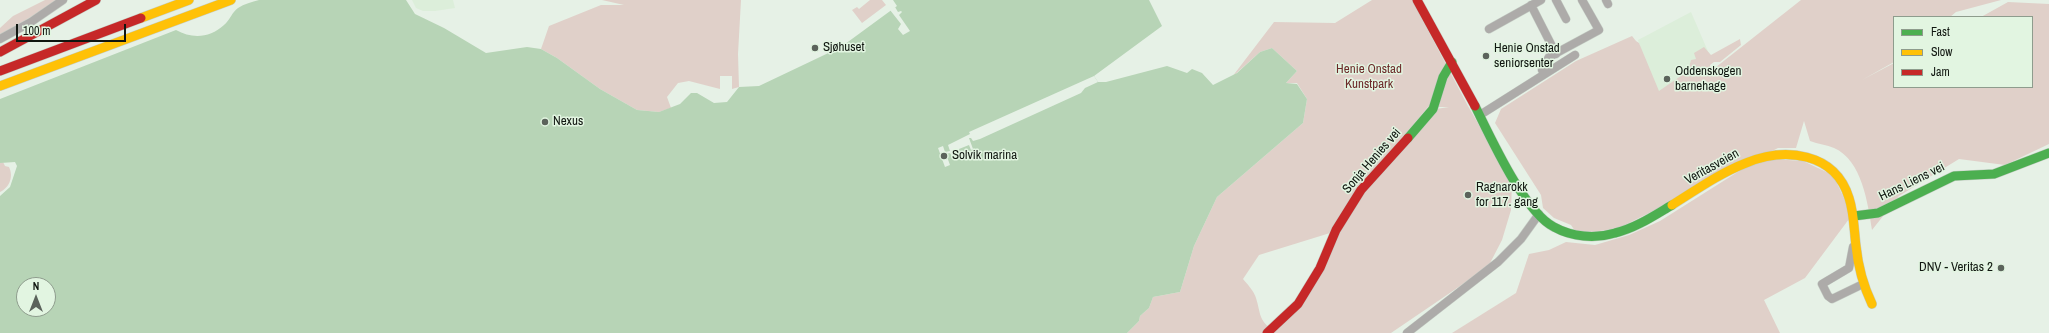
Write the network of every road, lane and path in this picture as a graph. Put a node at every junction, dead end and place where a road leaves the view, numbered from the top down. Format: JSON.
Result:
{"nodes":[{"id":1,"x":64,"y":0,"type":"edge"},
{"id":2,"x":96,"y":0,"type":"edge"},
{"id":3,"x":189,"y":0,"type":"edge"},
{"id":4,"x":231,"y":0,"type":"edge"},
{"id":5,"x":1417,"y":0,"type":"edge"},
{"id":6,"x":1541,"y":0,"type":"edge"},
{"id":7,"x":1556,"y":0,"type":"edge"},
{"id":8,"x":1582,"y":0,"type":"edge"},
{"id":9,"x":1531,"y":5,"type":"junction"},
{"id":10,"x":1566,"y":19,"type":"dead end"},
{"id":11,"x":1489,"y":29,"type":"dead end"},
{"id":12,"x":0,"y":39,"type":"edge"},
{"id":13,"x":0,"y":52,"type":"edge"},
{"id":14,"x":1556,"y":54,"type":"junction"},
{"id":15,"x":1575,"y":55,"type":"dead end"},
{"id":16,"x":1452,"y":62,"type":"junction"},
{"id":17,"x":0,"y":71,"type":"edge"},
{"id":18,"x":1544,"y":74,"type":"junction"},
{"id":19,"x":0,"y":86,"type":"edge"},
{"id":20,"x":1480,"y":115,"type":"junction"},
{"id":21,"x":2049,"y":153,"type":"edge"},
{"id":22,"x":1539,"y":214,"type":"junction"},
{"id":23,"x":1854,"y":216,"type":"junction"},
{"id":24,"x":1855,"y":240,"type":"junction"},
{"id":25,"x":1863,"y":284,"type":"junction"},
{"id":26,"x":1872,"y":304,"type":"dead end"},
{"id":27,"x":1267,"y":333,"type":"edge"},
{"id":28,"x":1407,"y":333,"type":"edge"}],
"edges":[{"from":1,"to":12,"type":"street"},
{"from":2,"to":13,"type":"main road"},
{"from":3,"to":17,"type":"main road"},
{"from":4,"to":19,"type":"main road"},
{"from":5,"to":16,"type":"main road"},
{"from":6,"to":9,"type":"street"},
{"from":7,"to":10,"type":"street"},
{"from":8,"to":14,"type":"street"},
{"from":9,"to":11,"type":"street"},
{"from":9,"to":14,"type":"street"},
{"from":14,"to":18,"type":"street"},
{"from":15,"to":18,"type":"street"},
{"from":16,"to":20,"type":"main road"},
{"from":16,"to":27,"type":"main road","name":"Sonja Henies vei"},
{"from":18,"to":20,"type":"street"},
{"from":20,"to":22,"type":"main road"},
{"from":21,"to":23,"type":"main road","name":"Hans Liens vei"},
{"from":22,"to":23,"type":"main road","name":"Veritasveien"},
{"from":22,"to":28,"type":"street"},
{"from":23,"to":24,"type":"main road","name":"Veritasveien"},
{"from":24,"to":25,"type":"main road","name":"Veritasveien"},
{"from":24,"to":25,"type":"street","name":"Veritasveien"},
{"from":25,"to":26,"type":"main road","name":"Veritasveien"}]}
